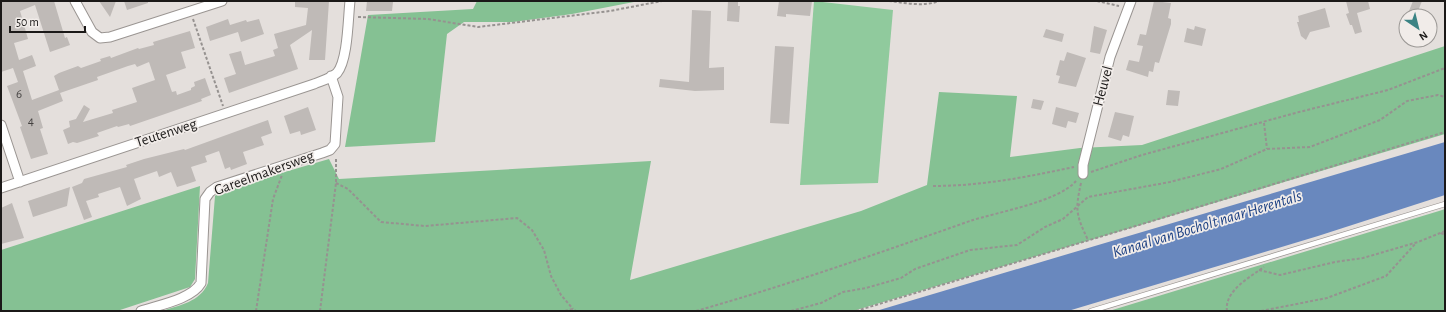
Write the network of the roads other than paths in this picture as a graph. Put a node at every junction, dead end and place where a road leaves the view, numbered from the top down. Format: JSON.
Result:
{"nodes":[{"id":1,"x":75,"y":1,"type":"edge"},
{"id":2,"x":222,"y":1,"type":"edge"},
{"id":3,"x":350,"y":1,"type":"edge"},
{"id":4,"x":1130,"y":5,"type":"edge"},
{"id":5,"x":331,"y":76,"type":"junction"},
{"id":6,"x":1,"y":125,"type":"edge"},
{"id":7,"x":1083,"y":170,"type":"road end"},
{"id":8,"x":20,"y":182,"type":"junction"},
{"id":9,"x":1,"y":188,"type":"edge"},
{"id":10,"x":1445,"y":204,"type":"edge"},
{"id":11,"x":141,"y":311,"type":"edge"},
{"id":12,"x":1091,"y":311,"type":"edge"}],
"edges":[{"from":1,"to":2,"type":"street"},
{"from":3,"to":5,"type":"street"},
{"from":4,"to":7,"type":"street","name":"Heuvel"},
{"from":5,"to":8,"type":"street","name":"Teutenweg"},
{"from":5,"to":11,"type":"street","name":"Gareelmakersweg"},
{"from":6,"to":8,"type":"street"},
{"from":8,"to":9,"type":"street","name":"Teutenweg"},
{"from":10,"to":12,"type":"lane"}]}
